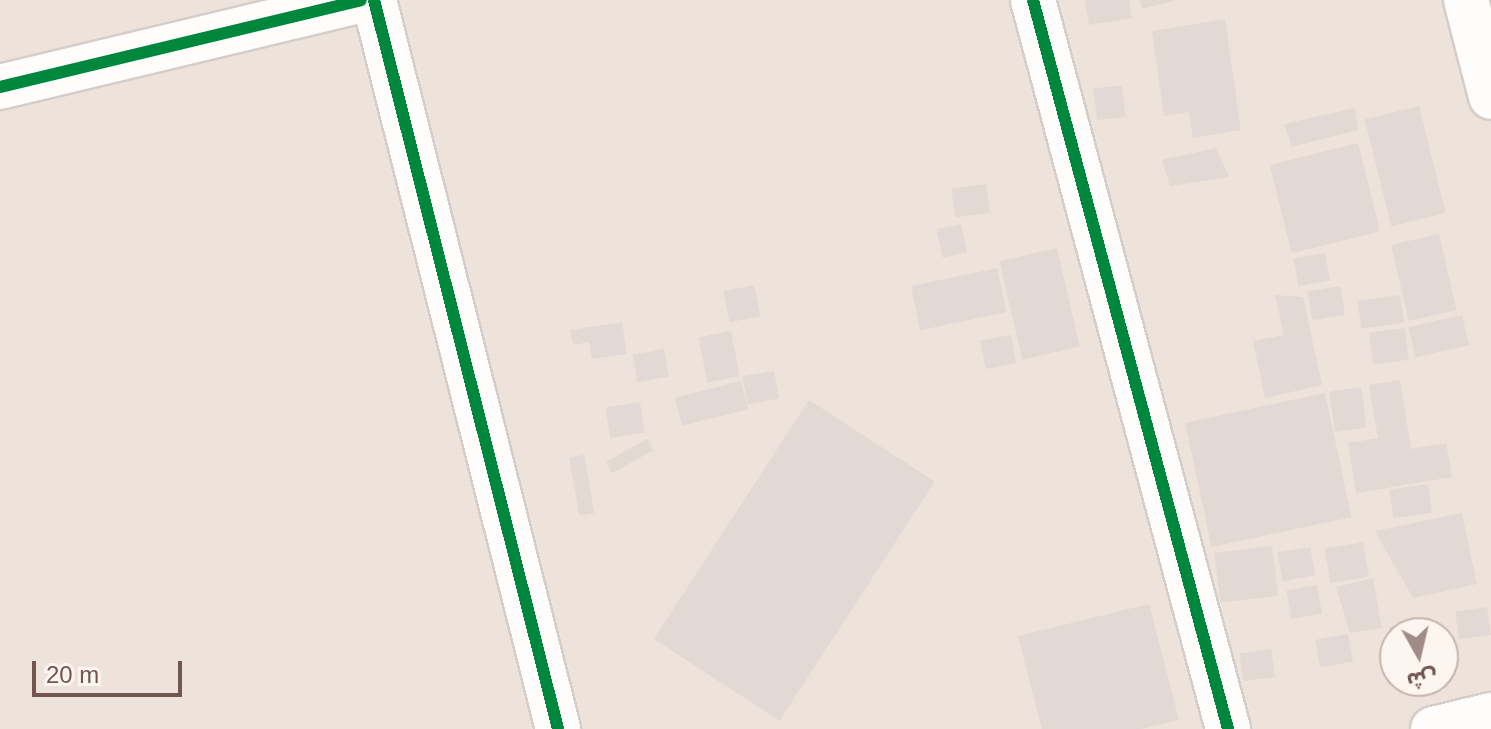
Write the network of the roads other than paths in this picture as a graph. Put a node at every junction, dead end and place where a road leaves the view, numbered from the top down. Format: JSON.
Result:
{"nodes":[{"id":1,"x":361,"y":0,"type":"edge"},
{"id":2,"x":374,"y":0,"type":"edge"},
{"id":3,"x":1033,"y":0,"type":"edge"},
{"id":4,"x":1466,"y":0,"type":"edge"},
{"id":5,"x":0,"y":87,"type":"edge"},
{"id":6,"x":1491,"y":97,"type":"edge"},
{"id":7,"x":1491,"y":715,"type":"edge"},
{"id":8,"x":558,"y":729,"type":"edge"},
{"id":9,"x":1228,"y":729,"type":"edge"},
{"id":10,"x":1433,"y":729,"type":"edge"}],
"edges":[{"from":1,"to":5,"type":"street"},
{"from":2,"to":8,"type":"street"},
{"from":3,"to":9,"type":"street"},
{"from":4,"to":6,"type":"street"},
{"from":7,"to":10,"type":"street"}]}
